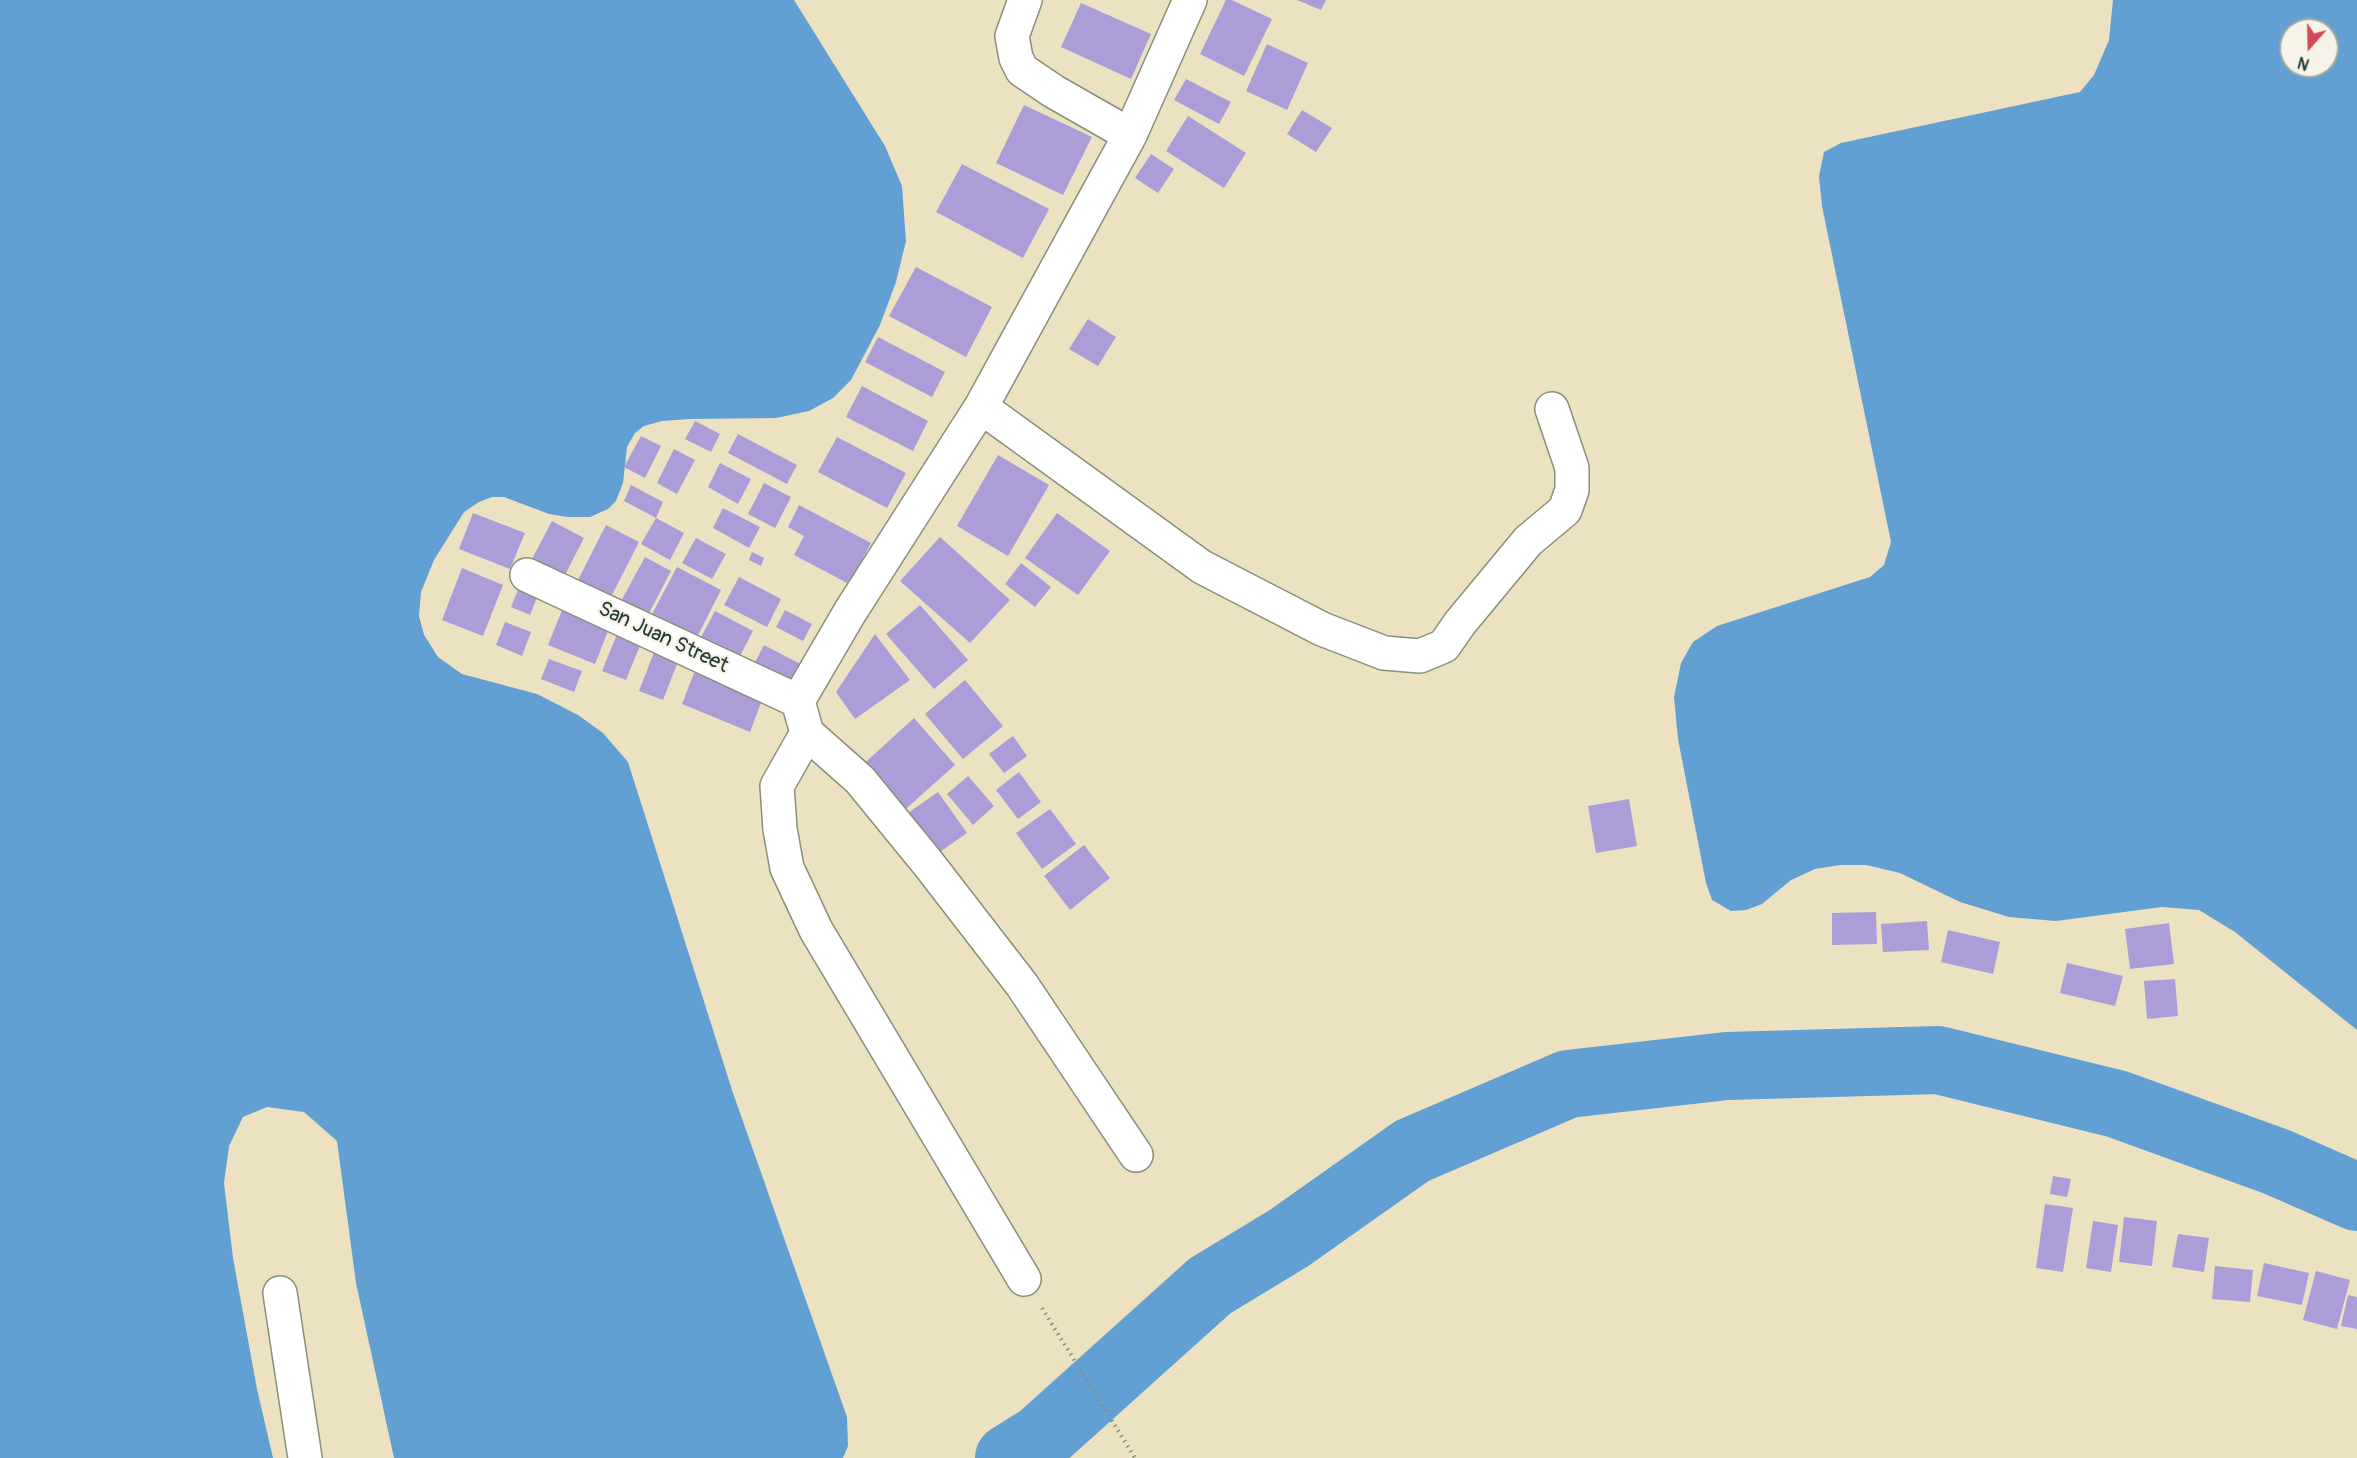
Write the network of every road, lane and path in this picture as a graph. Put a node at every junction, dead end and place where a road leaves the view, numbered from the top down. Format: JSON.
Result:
{"nodes":[{"id":1,"x":1025,"y":0,"type":"edge"},
{"id":2,"x":1190,"y":0,"type":"edge"},
{"id":3,"x":1130,"y":135,"type":"junction"},
{"id":4,"x":981,"y":407,"type":"junction"},
{"id":5,"x":1552,"y":409,"type":"dead end"},
{"id":6,"x":527,"y":575,"type":"dead end"},
{"id":7,"x":798,"y":701,"type":"junction"},
{"id":8,"x":807,"y":733,"type":"junction"},
{"id":9,"x":1136,"y":1155,"type":"dead end"},
{"id":10,"x":1024,"y":1279,"type":"joint"},
{"id":11,"x":280,"y":1293,"type":"dead end"},
{"id":12,"x":305,"y":1458,"type":"edge"},
{"id":13,"x":1135,"y":1458,"type":"edge"}],
"edges":[{"from":1,"to":3,"type":"street"},
{"from":2,"to":3,"type":"street"},
{"from":3,"to":4,"type":"street"},
{"from":4,"to":5,"type":"street"},
{"from":4,"to":7,"type":"street"},
{"from":6,"to":7,"type":"street","name":"San Juan Street"},
{"from":7,"to":8,"type":"street"},
{"from":8,"to":9,"type":"street"},
{"from":8,"to":10,"type":"street"},
{"from":10,"to":13,"type":"path"},
{"from":11,"to":12,"type":"street"}]}
